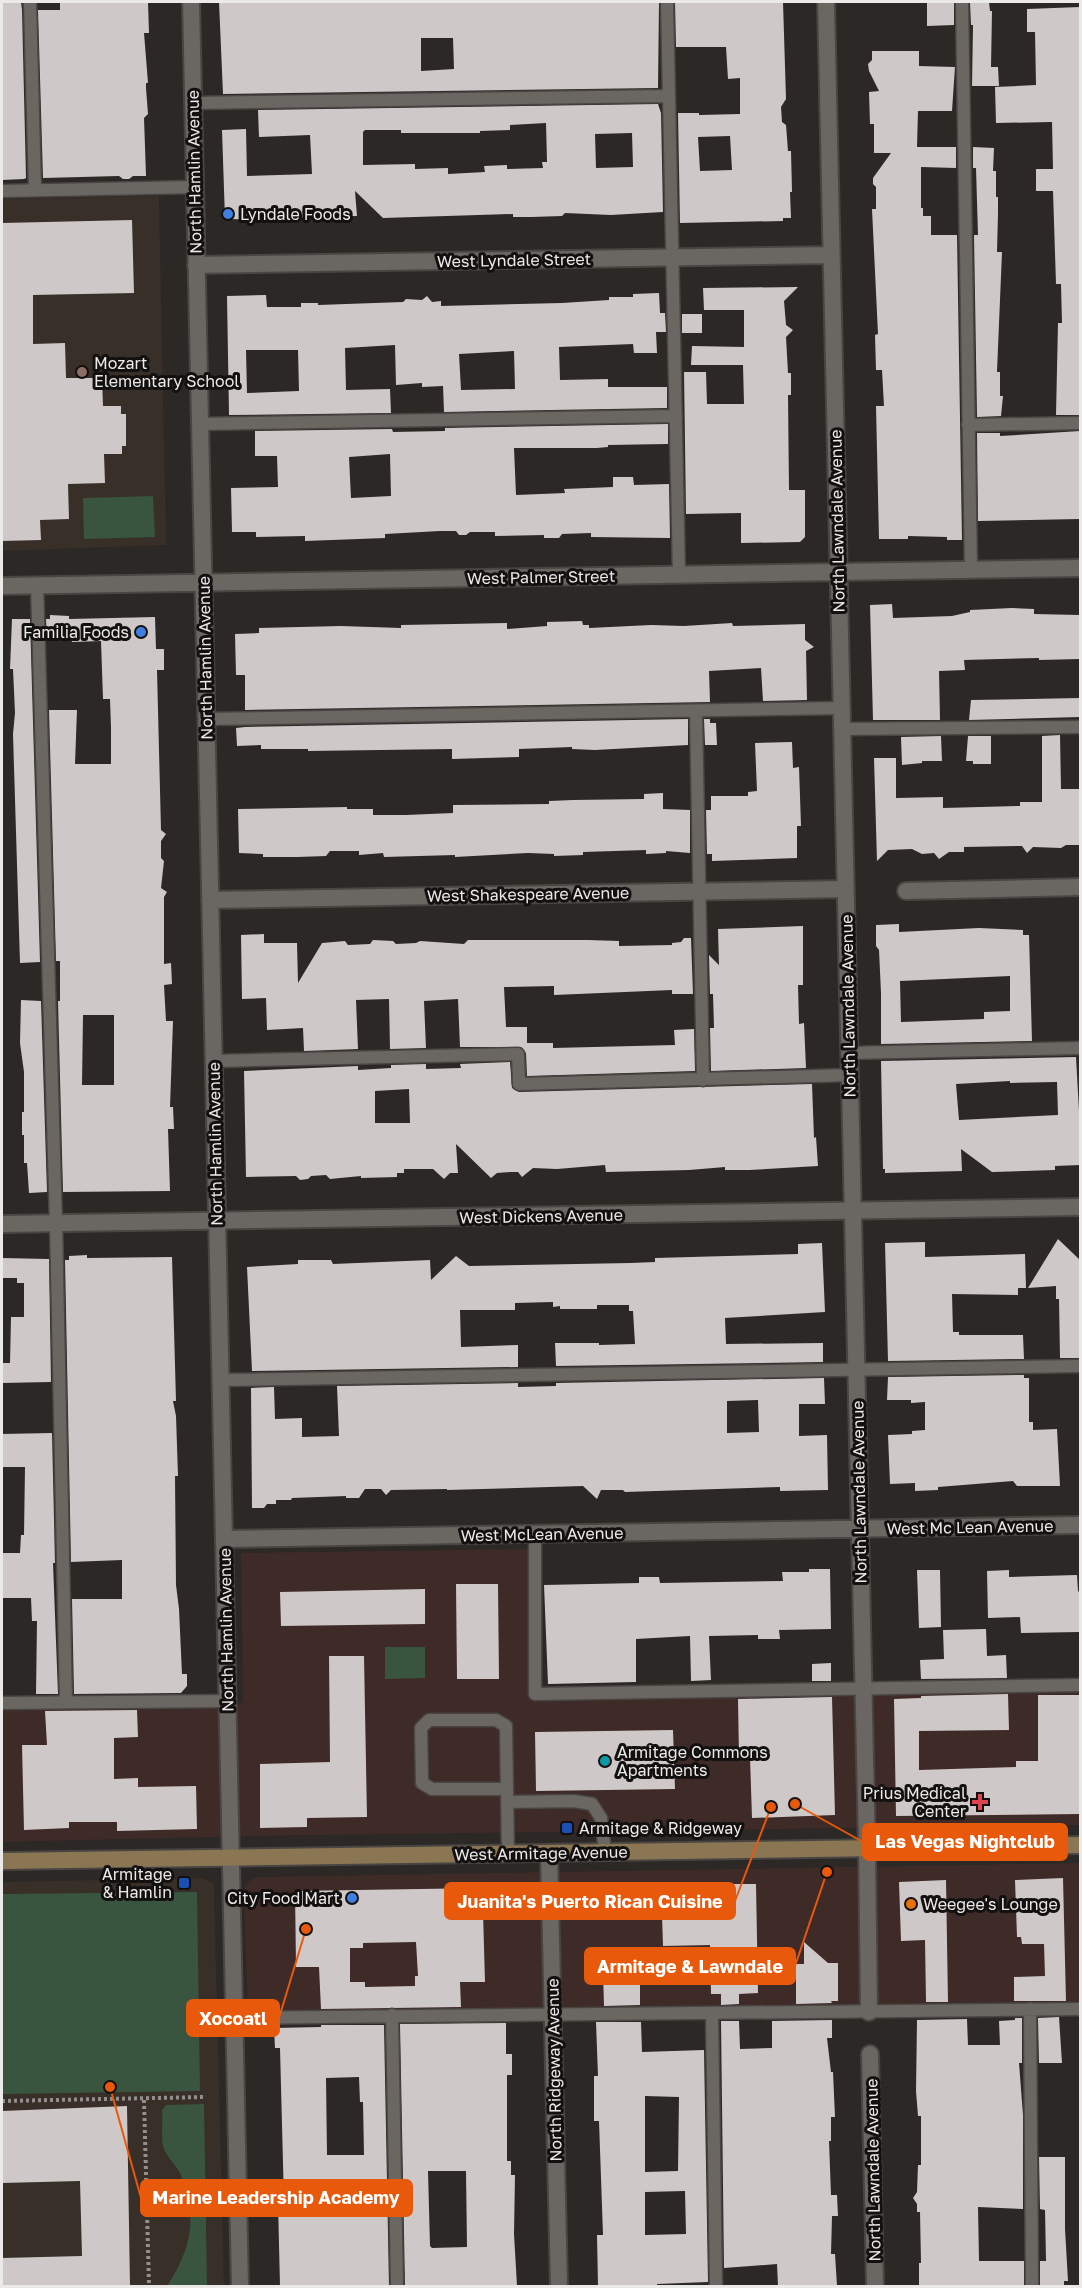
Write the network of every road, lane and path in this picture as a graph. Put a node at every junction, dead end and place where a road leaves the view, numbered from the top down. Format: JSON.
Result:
{"nodes":[{"id":1,"x":30,"y":2,"type":"edge"},
{"id":2,"x":190,"y":2,"type":"edge"},
{"id":3,"x":667,"y":2,"type":"edge"},
{"id":4,"x":826,"y":2,"type":"edge"},
{"id":5,"x":962,"y":2,"type":"edge"},
{"id":6,"x":669,"y":96,"type":"junction"},
{"id":7,"x":193,"y":103,"type":"junction"},
{"id":8,"x":195,"y":188,"type":"junction"},
{"id":9,"x":35,"y":190,"type":"junction"},
{"id":10,"x":2,"y":191,"type":"edge"},
{"id":11,"x":831,"y":255,"type":"junction"},
{"id":12,"x":672,"y":257,"type":"junction"},
{"id":13,"x":196,"y":265,"type":"junction"},
{"id":14,"x":676,"y":416,"type":"junction"},
{"id":15,"x":1080,"y":423,"type":"edge"},
{"id":16,"x":200,"y":424,"type":"junction"},
{"id":17,"x":968,"y":425,"type":"junction"},
{"id":18,"x":1080,"y":568,"type":"edge"},
{"id":19,"x":971,"y":570,"type":"junction"},
{"id":20,"x":838,"y":572,"type":"junction"},
{"id":21,"x":679,"y":575,"type":"junction"},
{"id":22,"x":203,"y":582,"type":"junction"},
{"id":23,"x":37,"y":585,"type":"junction"},
{"id":24,"x":2,"y":586,"type":"edge"},
{"id":25,"x":841,"y":708,"type":"junction"},
{"id":26,"x":696,"y":712,"type":"junction"},
{"id":27,"x":206,"y":719,"type":"junction"},
{"id":28,"x":1080,"y":728,"type":"edge"},
{"id":29,"x":842,"y":729,"type":"junction"},
{"id":30,"x":1080,"y":888,"type":"edge"},
{"id":31,"x":845,"y":889,"type":"junction"},
{"id":32,"x":906,"y":891,"type":"dead end"},
{"id":33,"x":700,"y":892,"type":"junction"},
{"id":34,"x":210,"y":900,"type":"junction"},
{"id":35,"x":1080,"y":1048,"type":"edge"},
{"id":36,"x":849,"y":1053,"type":"junction"},
{"id":37,"x":214,"y":1061,"type":"junction"},
{"id":38,"x":850,"y":1075,"type":"junction"},
{"id":39,"x":703,"y":1080,"type":"junction"},
{"id":40,"x":1080,"y":1207,"type":"edge"},
{"id":41,"x":852,"y":1211,"type":"junction"},
{"id":42,"x":217,"y":1221,"type":"junction"},
{"id":43,"x":56,"y":1223,"type":"junction"},
{"id":44,"x":2,"y":1224,"type":"edge"},
{"id":45,"x":1080,"y":1366,"type":"edge"},
{"id":46,"x":856,"y":1371,"type":"junction"},
{"id":47,"x":220,"y":1380,"type":"junction"},
{"id":48,"x":1080,"y":1525,"type":"edge"},
{"id":49,"x":860,"y":1528,"type":"junction"},
{"id":50,"x":535,"y":1534,"type":"junction"},
{"id":51,"x":224,"y":1539,"type":"junction"},
{"id":52,"x":1080,"y":1685,"type":"edge"},
{"id":53,"x":863,"y":1689,"type":"junction"},
{"id":54,"x":227,"y":1701,"type":"junction"},
{"id":55,"x":66,"y":1702,"type":"junction"},
{"id":56,"x":2,"y":1703,"type":"edge"},
{"id":57,"x":507,"y":1789,"type":"junction"},
{"id":58,"x":507,"y":1802,"type":"junction"},
{"id":59,"x":1080,"y":1845,"type":"edge"},
{"id":60,"x":867,"y":1848,"type":"junction"},
{"id":61,"x":605,"y":1852,"type":"junction"},
{"id":62,"x":549,"y":1853,"type":"junction"},
{"id":63,"x":508,"y":1854,"type":"junction"},
{"id":64,"x":231,"y":1858,"type":"junction"},
{"id":65,"x":2,"y":1861,"type":"edge"},
{"id":66,"x":1030,"y":2009,"type":"junction"},
{"id":67,"x":1080,"y":2009,"type":"edge"},
{"id":68,"x":869,"y":2012,"type":"junction"},
{"id":69,"x":712,"y":2013,"type":"junction"},
{"id":70,"x":392,"y":2015,"type":"junction"},
{"id":71,"x":553,"y":2015,"type":"junction"},
{"id":72,"x":234,"y":2018,"type":"junction"},
{"id":73,"x":870,"y":2054,"type":"dead end"},
{"id":74,"x":206,"y":2097,"type":"dead end"},
{"id":75,"x":144,"y":2100,"type":"junction"},
{"id":76,"x":2,"y":2102,"type":"edge"},
{"id":77,"x":149,"y":2286,"type":"edge"},
{"id":78,"x":240,"y":2286,"type":"edge"},
{"id":79,"x":397,"y":2286,"type":"edge"},
{"id":80,"x":559,"y":2286,"type":"edge"},
{"id":81,"x":716,"y":2286,"type":"edge"},
{"id":82,"x":875,"y":2286,"type":"edge"},
{"id":83,"x":1032,"y":2286,"type":"edge"}],
"edges":[{"from":1,"to":9,"type":"lane"},
{"from":2,"to":7,"type":"street","name":"North Hamlin Avenue"},
{"from":3,"to":6,"type":"lane"},
{"from":4,"to":11,"type":"street","name":"North Lawndale Avenue"},
{"from":5,"to":17,"type":"lane"},
{"from":6,"to":7,"type":"lane"},
{"from":6,"to":12,"type":"lane"},
{"from":7,"to":8,"type":"street","name":"North Hamlin Avenue"},
{"from":8,"to":9,"type":"lane"},
{"from":8,"to":13,"type":"street","name":"North Hamlin Avenue"},
{"from":9,"to":10,"type":"lane"},
{"from":11,"to":12,"type":"street","name":"West Lyndale Street"},
{"from":11,"to":20,"type":"street","name":"North Lawndale Avenue"},
{"from":12,"to":13,"type":"street","name":"West Lyndale Street"},
{"from":12,"to":14,"type":"lane"},
{"from":13,"to":16,"type":"street","name":"North Hamlin Avenue"},
{"from":14,"to":16,"type":"lane"},
{"from":14,"to":21,"type":"lane"},
{"from":15,"to":17,"type":"lane"},
{"from":16,"to":22,"type":"street","name":"North Hamlin Avenue"},
{"from":17,"to":19,"type":"lane"},
{"from":18,"to":19,"type":"street","name":"West Palmer Street"},
{"from":19,"to":20,"type":"street","name":"West Palmer Street"},
{"from":20,"to":21,"type":"street","name":"West Palmer Street"},
{"from":20,"to":25,"type":"street","name":"North Lawndale Avenue"},
{"from":21,"to":22,"type":"street","name":"West Palmer Street"},
{"from":22,"to":23,"type":"street","name":"West Palmer Street"},
{"from":22,"to":27,"type":"street","name":"North Hamlin Avenue"},
{"from":23,"to":24,"type":"street","name":"West Palmer Street"},
{"from":23,"to":43,"type":"lane"},
{"from":25,"to":26,"type":"lane"},
{"from":25,"to":29,"type":"street","name":"North Lawndale Avenue"},
{"from":26,"to":27,"type":"lane"},
{"from":26,"to":33,"type":"lane"},
{"from":27,"to":34,"type":"street","name":"North Hamlin Avenue"},
{"from":28,"to":29,"type":"lane"},
{"from":29,"to":31,"type":"street","name":"North Lawndale Avenue"},
{"from":30,"to":32,"type":"street"},
{"from":31,"to":33,"type":"street","name":"West Shakespeare Avenue"},
{"from":31,"to":36,"type":"street","name":"North Lawndale Avenue"},
{"from":33,"to":34,"type":"street","name":"West Shakespeare Avenue"},
{"from":33,"to":39,"type":"lane"},
{"from":34,"to":37,"type":"street","name":"North Hamlin Avenue"},
{"from":35,"to":36,"type":"lane"},
{"from":36,"to":38,"type":"street","name":"North Lawndale Avenue"},
{"from":37,"to":39,"type":"lane"},
{"from":37,"to":42,"type":"street","name":"North Hamlin Avenue"},
{"from":38,"to":39,"type":"lane"},
{"from":38,"to":41,"type":"street","name":"North Lawndale Avenue"},
{"from":40,"to":41,"type":"street","name":"West Dickens Avenue"},
{"from":41,"to":42,"type":"street","name":"West Dickens Avenue"},
{"from":41,"to":46,"type":"street","name":"North Lawndale Avenue"},
{"from":42,"to":43,"type":"street","name":"West Dickens Avenue"},
{"from":42,"to":47,"type":"street","name":"North Hamlin Avenue"},
{"from":43,"to":44,"type":"street","name":"West Dickens Avenue"},
{"from":43,"to":55,"type":"lane"},
{"from":45,"to":46,"type":"lane"},
{"from":46,"to":47,"type":"lane"},
{"from":46,"to":49,"type":"street","name":"North Lawndale Avenue"},
{"from":47,"to":51,"type":"street","name":"North Hamlin Avenue"},
{"from":48,"to":49,"type":"street","name":"West Mc Lean Avenue"},
{"from":49,"to":50,"type":"street","name":"West McLean Avenue"},
{"from":49,"to":53,"type":"street","name":"North Lawndale Avenue"},
{"from":50,"to":51,"type":"street","name":"West McLean Avenue"},
{"from":50,"to":53,"type":"lane"},
{"from":51,"to":54,"type":"street","name":"North Hamlin Avenue"},
{"from":52,"to":53,"type":"lane"},
{"from":53,"to":60,"type":"street","name":"North Lawndale Avenue"},
{"from":54,"to":55,"type":"lane"},
{"from":54,"to":64,"type":"street","name":"North Hamlin Avenue"},
{"from":55,"to":56,"type":"lane"},
{"from":57,"to":57,"type":"lane"},
{"from":57,"to":58,"type":"lane"},
{"from":58,"to":61,"type":"lane"},
{"from":58,"to":63,"type":"lane"},
{"from":59,"to":60,"type":"main road","name":"West Armitage Avenue"},
{"from":60,"to":61,"type":"main road","name":"West Armitage Avenue"},
{"from":60,"to":68,"type":"street","name":"North Lawndale Avenue"},
{"from":61,"to":62,"type":"main road","name":"West Armitage Avenue"},
{"from":62,"to":63,"type":"main road","name":"West Armitage Avenue"},
{"from":62,"to":71,"type":"street","name":"North Ridgeway Avenue"},
{"from":63,"to":64,"type":"main road","name":"West Armitage Avenue"},
{"from":64,"to":65,"type":"main road","name":"West Armitage Avenue"},
{"from":64,"to":72,"type":"street","name":"North Hamlin Avenue"},
{"from":66,"to":67,"type":"lane"},
{"from":66,"to":68,"type":"lane"},
{"from":66,"to":83,"type":"lane"},
{"from":68,"to":69,"type":"lane"},
{"from":69,"to":71,"type":"lane"},
{"from":69,"to":81,"type":"lane"},
{"from":70,"to":71,"type":"lane"},
{"from":70,"to":72,"type":"lane"},
{"from":70,"to":79,"type":"lane"},
{"from":71,"to":80,"type":"street","name":"North Ridgeway Avenue"},
{"from":72,"to":78,"type":"street","name":"North Hamlin Avenue"},
{"from":73,"to":82,"type":"street","name":"North Lawndale Avenue"},
{"from":74,"to":75,"type":"path"},
{"from":75,"to":76,"type":"path"},
{"from":75,"to":77,"type":"path"}]}
